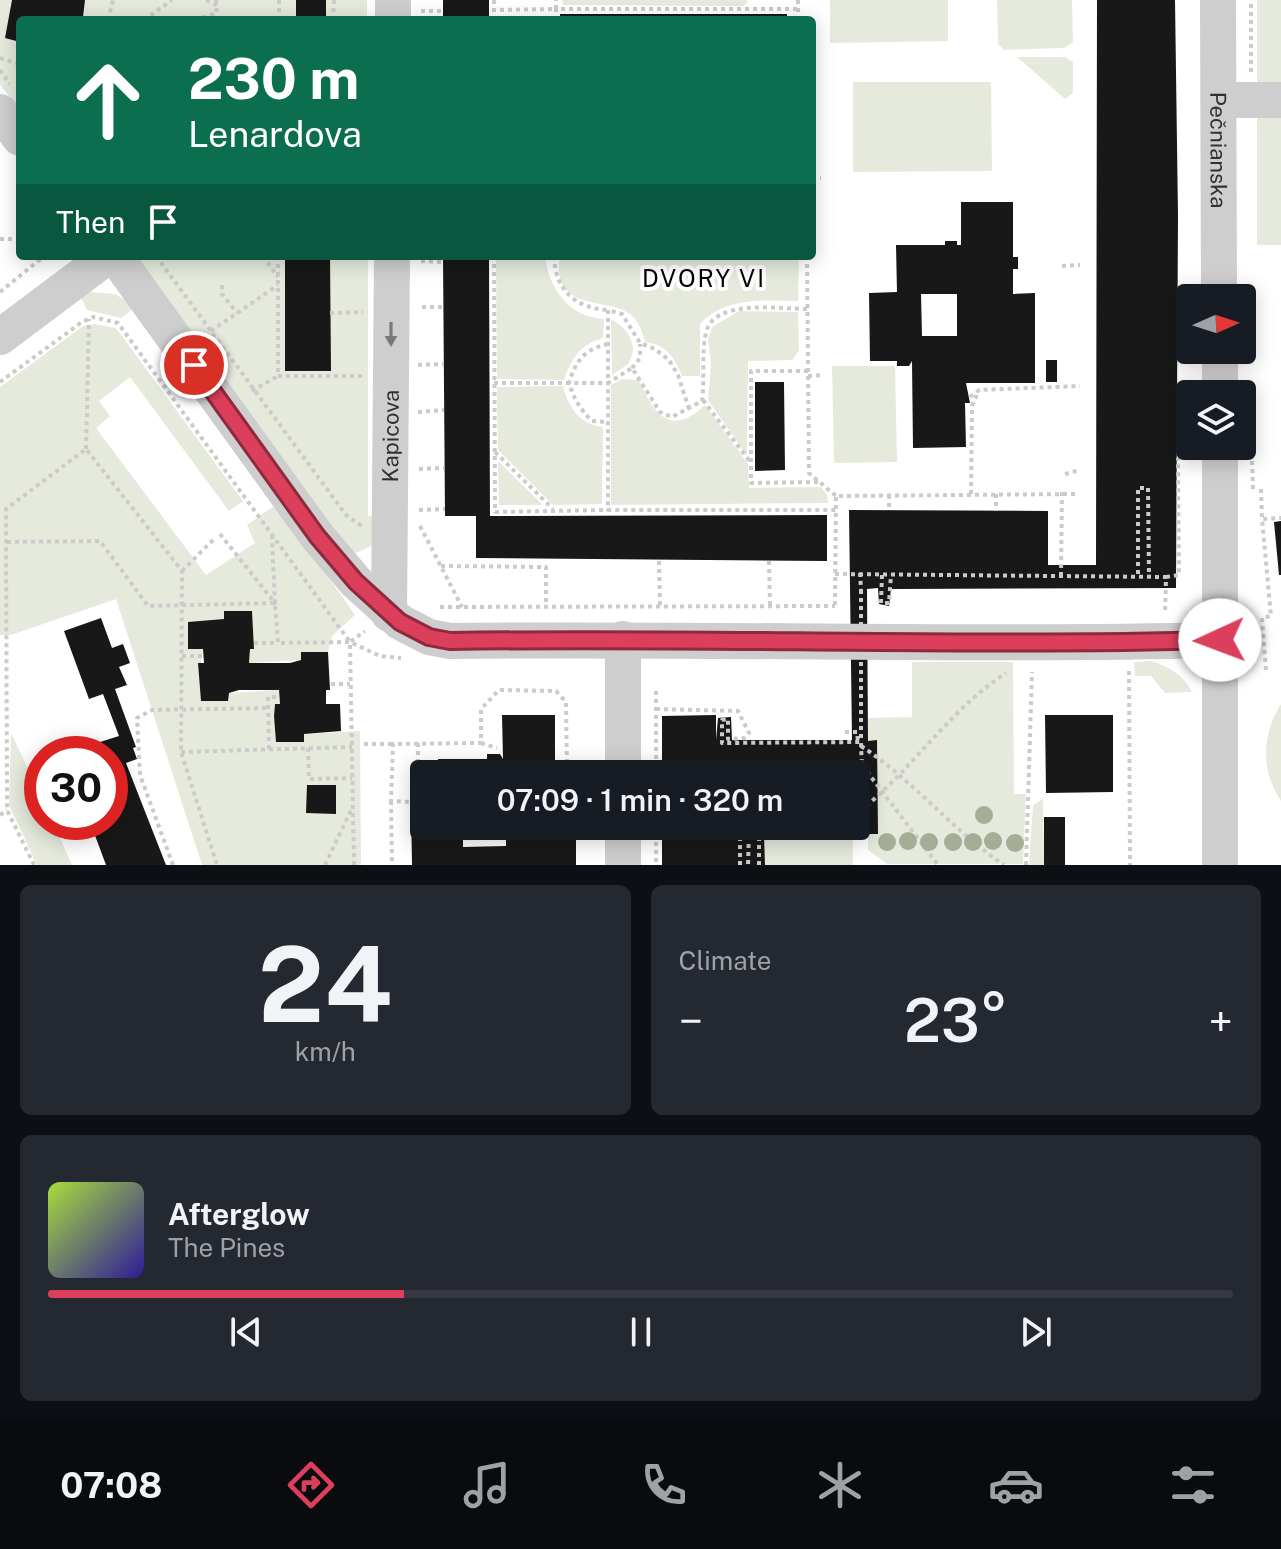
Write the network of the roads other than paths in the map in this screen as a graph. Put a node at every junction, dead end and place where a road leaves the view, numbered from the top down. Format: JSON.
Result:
{"nodes":[{"id":1,"x":1218,"y":0,"type":"edge"},
{"id":2,"x":1219,"y":100,"type":"junction"},
{"id":3,"x":1281,"y":100,"type":"edge"},
{"id":4,"x":0,"y":112,"type":"edge"},
{"id":5,"x":16,"y":133,"type":"edge"},
{"id":6,"x":103,"y":260,"type":"edge"},
{"id":7,"x":118,"y":260,"type":"edge"},
{"id":8,"x":403,"y":260,"type":"edge"},
{"id":9,"x":1219,"y":284,"type":"edge"},
{"id":10,"x":0,"y":337,"type":"edge"},
{"id":11,"x":1220,"y":460,"type":"edge"},
{"id":12,"x":389,"y":614,"type":"junction"},
{"id":13,"x":623,"y":639,"type":"junction"},
{"id":14,"x":1220,"y":640,"type":"junction"},
{"id":15,"x":623,"y":760,"type":"edge"},
{"id":16,"x":623,"y":840,"type":"edge"},
{"id":17,"x":623,"y":865,"type":"edge"},
{"id":18,"x":1220,"y":865,"type":"edge"}],
"edges":[{"from":1,"to":2,"type":"street","name":"Pečnianska"},
{"from":2,"to":3,"type":"street"},
{"from":2,"to":9,"type":"street","name":"Pečnianska"},
{"from":4,"to":5,"type":"street"},
{"from":6,"to":10,"type":"street"},
{"from":7,"to":12,"type":"street"},
{"from":8,"to":12,"type":"street","name":"Kapicova","one_way":true},
{"from":11,"to":14,"type":"street"},
{"from":12,"to":13,"type":"street"},
{"from":13,"to":14,"type":"street"},
{"from":13,"to":15,"type":"street"},
{"from":14,"to":18,"type":"street"},
{"from":16,"to":17,"type":"street"}]}
